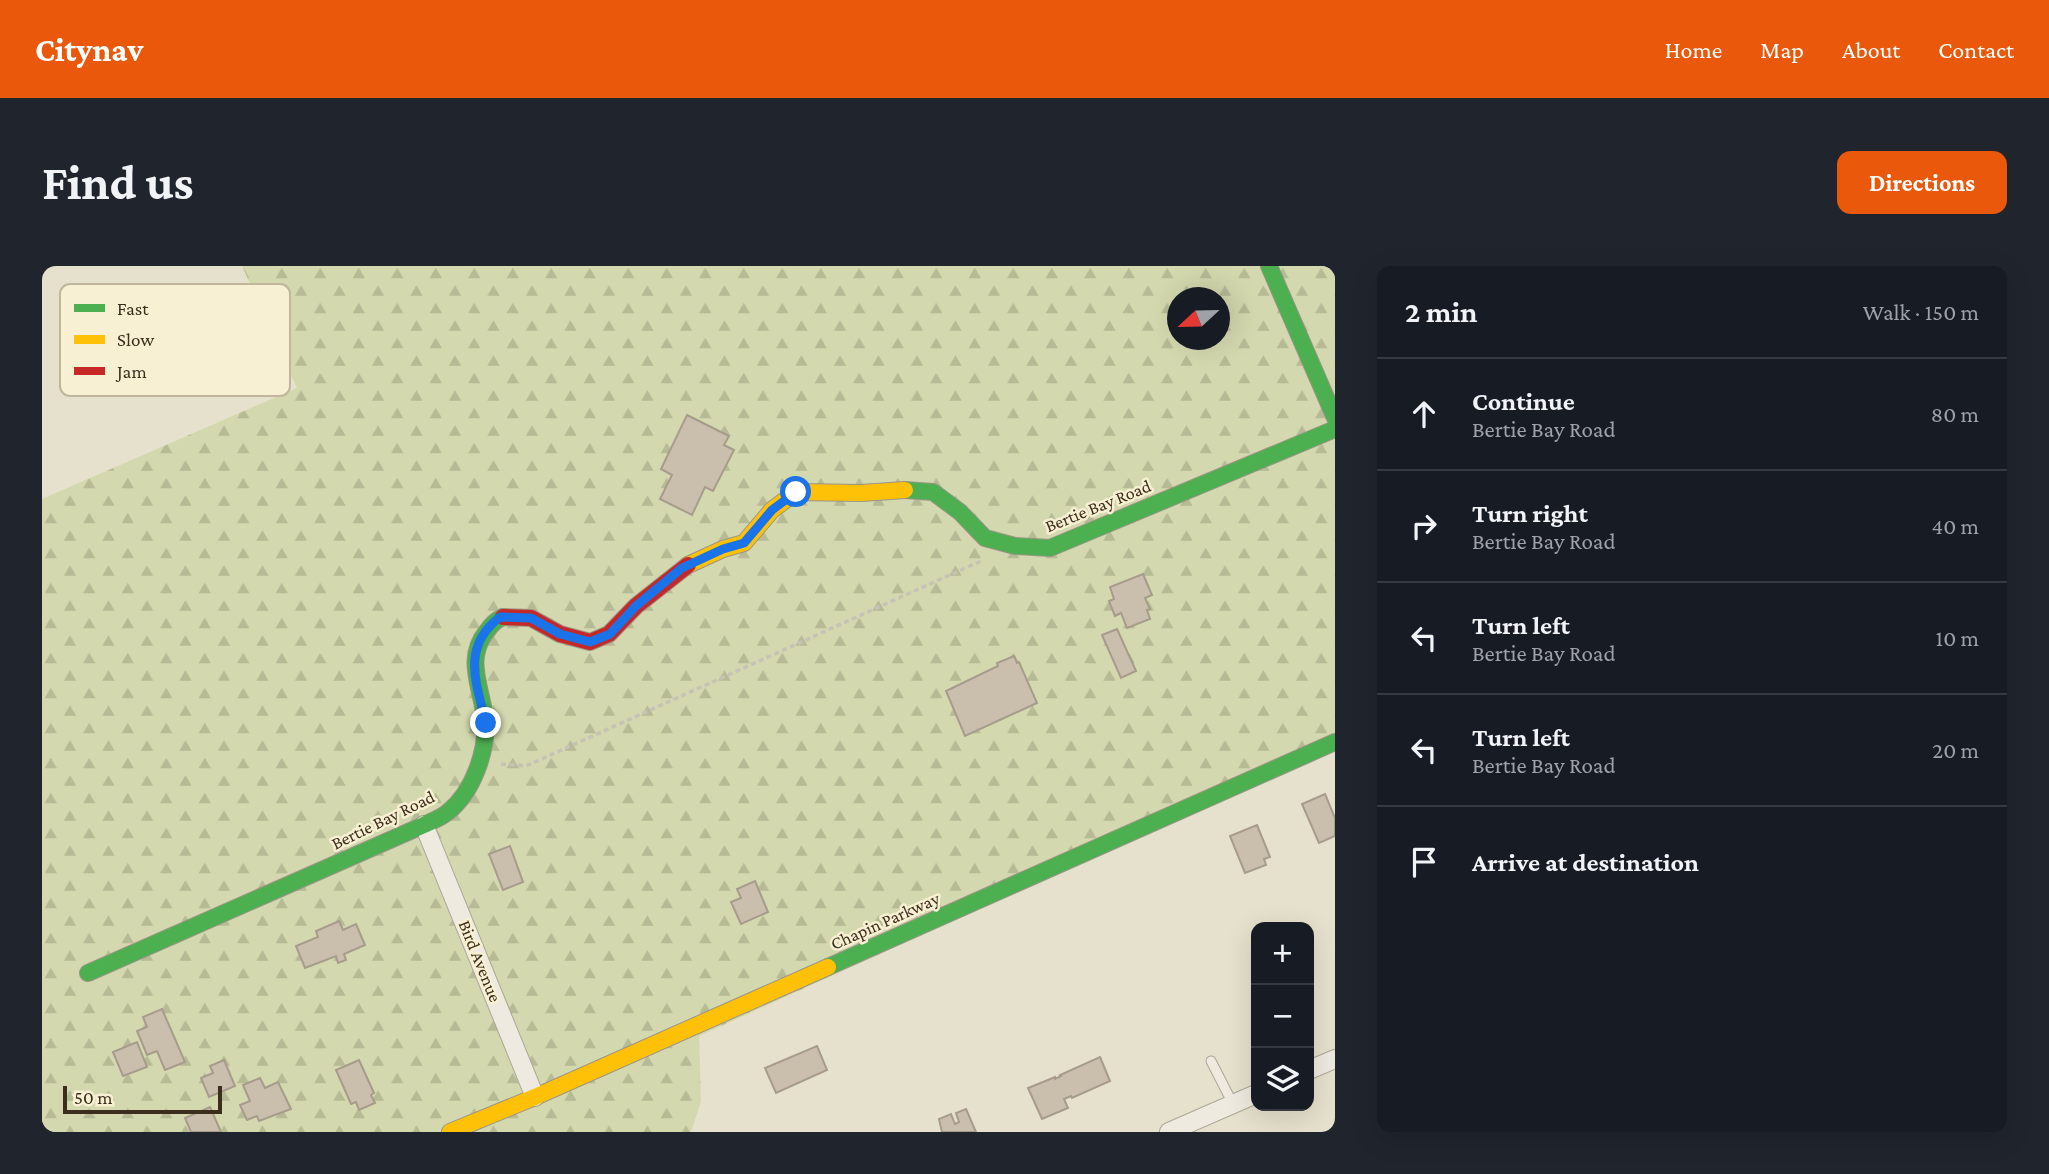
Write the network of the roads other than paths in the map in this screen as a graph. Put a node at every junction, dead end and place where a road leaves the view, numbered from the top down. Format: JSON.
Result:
{"nodes":[{"id":1,"x":1269,"y":266,"type":"edge"},
{"id":2,"x":1335,"y":418,"type":"edge"},
{"id":3,"x":1335,"y":429,"type":"edge"},
{"id":4,"x":1335,"y":743,"type":"edge"},
{"id":5,"x":424,"y":825,"type":"junction"},
{"id":6,"x":89,"y":973,"type":"dead end"},
{"id":7,"x":1335,"y":1059,"type":"edge"},
{"id":8,"x":1211,"y":1061,"type":"dead end"},
{"id":9,"x":1314,"y":1068,"type":"edge"},
{"id":10,"x":1251,"y":1096,"type":"edge"},
{"id":11,"x":535,"y":1097,"type":"junction"},
{"id":12,"x":1233,"y":1104,"type":"junction"},
{"id":13,"x":450,"y":1132,"type":"edge"},
{"id":14,"x":1169,"y":1132,"type":"edge"}],
"edges":[{"from":1,"to":2,"type":"street"},
{"from":3,"to":5,"type":"street","name":"Bertie Bay Road"},
{"from":4,"to":11,"type":"street","name":"Chapin Parkway"},
{"from":5,"to":6,"type":"street","name":"Bertie Bay Road"},
{"from":5,"to":11,"type":"street","name":"Bird Avenue"},
{"from":7,"to":9,"type":"street"},
{"from":8,"to":12,"type":"lane"},
{"from":10,"to":12,"type":"street"},
{"from":11,"to":13,"type":"street","name":"Chapin Parkway"},
{"from":12,"to":14,"type":"street"}]}
